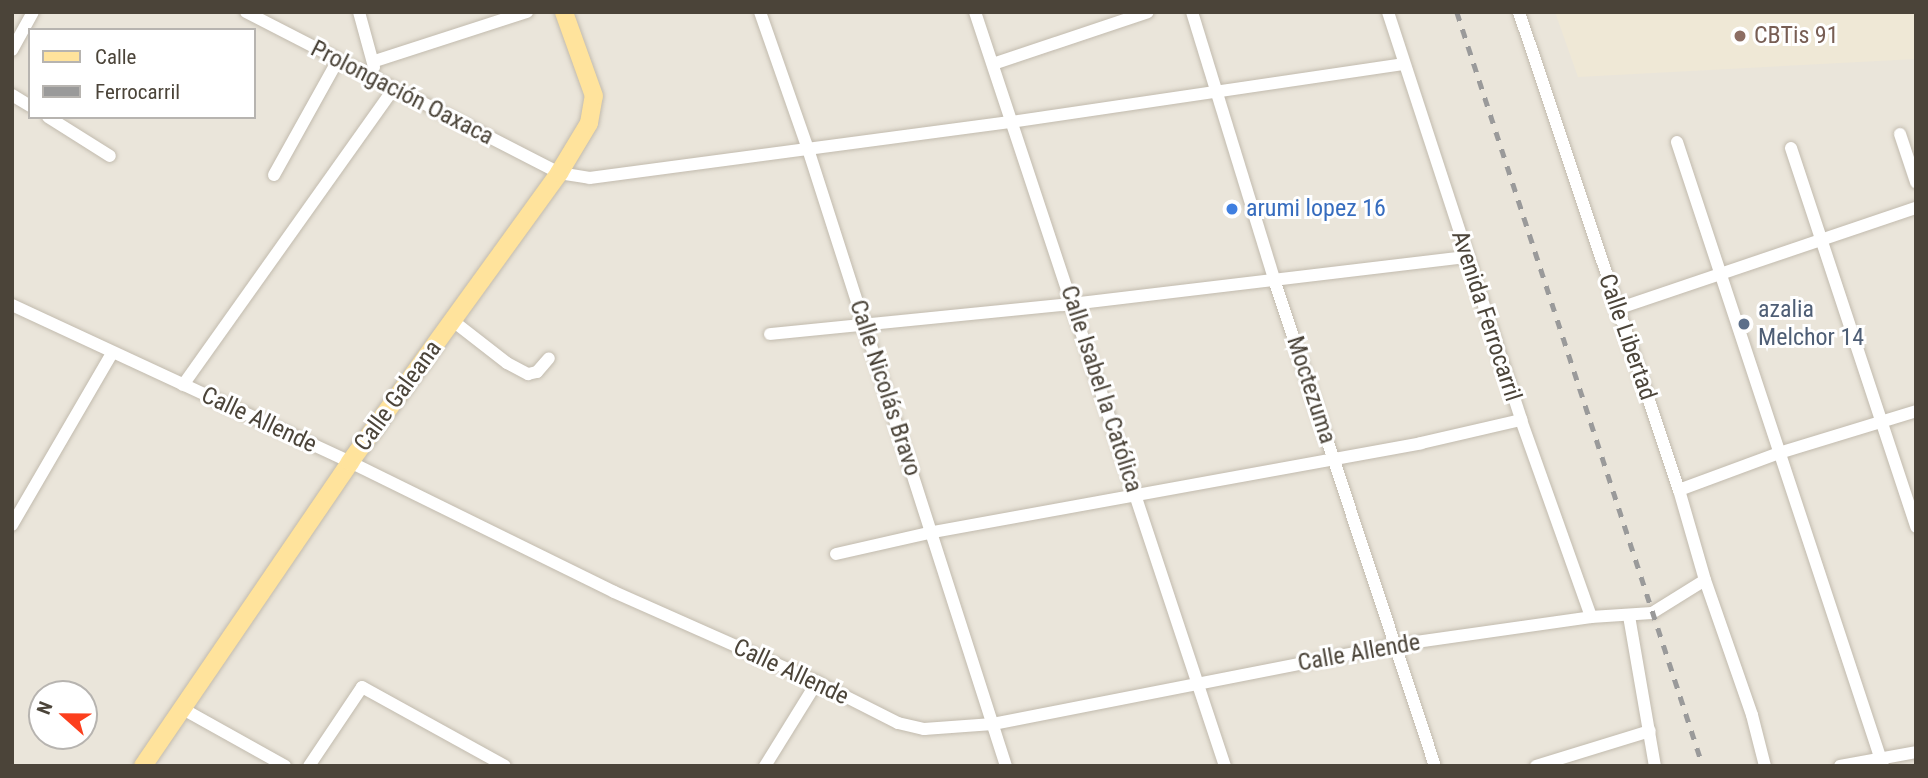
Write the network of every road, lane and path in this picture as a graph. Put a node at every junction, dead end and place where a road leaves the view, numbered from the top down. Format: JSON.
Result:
{"nodes":[{"id":1,"x":33,"y":12,"type":"edge"},
{"id":2,"x":246,"y":12,"type":"edge"},
{"id":3,"x":359,"y":12,"type":"edge"},
{"id":4,"x":527,"y":12,"type":"edge"},
{"id":5,"x":564,"y":12,"type":"edge"},
{"id":6,"x":760,"y":12,"type":"edge"},
{"id":7,"x":975,"y":12,"type":"edge"},
{"id":8,"x":1148,"y":12,"type":"edge"},
{"id":9,"x":1192,"y":12,"type":"edge"},
{"id":10,"x":1388,"y":12,"type":"edge"},
{"id":11,"x":1519,"y":12,"type":"edge"},
{"id":12,"x":12,"y":50,"type":"edge"},
{"id":13,"x":338,"y":60,"type":"junction"},
{"id":14,"x":375,"y":61,"type":"junction"},
{"id":15,"x":993,"y":64,"type":"junction"},
{"id":16,"x":1404,"y":64,"type":"junction"},
{"id":17,"x":373,"y":78,"type":"junction"},
{"id":18,"x":394,"y":88,"type":"junction"},
{"id":19,"x":1217,"y":90,"type":"junction"},
{"id":20,"x":12,"y":94,"type":"edge"},
{"id":21,"x":28,"y":105,"type":"edge"},
{"id":22,"x":51,"y":119,"type":"edge"},
{"id":23,"x":1011,"y":122,"type":"junction"},
{"id":24,"x":1899,"y":135,"type":"dead end"},
{"id":25,"x":1677,"y":142,"type":"dead end"},
{"id":26,"x":1791,"y":148,"type":"dead end"},
{"id":27,"x":808,"y":149,"type":"junction"},
{"id":28,"x":110,"y":156,"type":"dead end"},
{"id":29,"x":558,"y":173,"type":"junction"},
{"id":30,"x":274,"y":175,"type":"dead end"},
{"id":31,"x":1916,"y":182,"type":"edge"},
{"id":32,"x":1916,"y":208,"type":"edge"},
{"id":33,"x":1822,"y":240,"type":"junction"},
{"id":34,"x":1466,"y":257,"type":"junction"},
{"id":35,"x":1721,"y":275,"type":"junction"},
{"id":36,"x":1275,"y":282,"type":"junction"},
{"id":37,"x":1074,"y":304,"type":"junction"},
{"id":38,"x":12,"y":305,"type":"edge"},
{"id":39,"x":1618,"y":309,"type":"junction"},
{"id":40,"x":453,"y":321,"type":"junction"},
{"id":41,"x":864,"y":324,"type":"junction"},
{"id":42,"x":770,"y":334,"type":"dead end"},
{"id":43,"x":112,"y":353,"type":"junction"},
{"id":44,"x":549,"y":358,"type":"dead end"},
{"id":45,"x":183,"y":385,"type":"junction"},
{"id":46,"x":1916,"y":411,"type":"edge"},
{"id":47,"x":1521,"y":420,"type":"junction"},
{"id":48,"x":1883,"y":422,"type":"junction"},
{"id":49,"x":1779,"y":453,"type":"junction"},
{"id":50,"x":1334,"y":459,"type":"junction"},
{"id":51,"x":350,"y":462,"type":"junction"},
{"id":52,"x":1679,"y":490,"type":"junction"},
{"id":53,"x":1135,"y":497,"type":"junction"},
{"id":54,"x":12,"y":525,"type":"edge"},
{"id":55,"x":1916,"y":527,"type":"edge"},
{"id":56,"x":933,"y":532,"type":"junction"},
{"id":57,"x":836,"y":554,"type":"dead end"},
{"id":58,"x":1705,"y":580,"type":"junction"},
{"id":59,"x":1629,"y":616,"type":"junction"},
{"id":60,"x":1591,"y":617,"type":"junction"},
{"id":61,"x":1395,"y":645,"type":"junction"},
{"id":62,"x":817,"y":682,"type":"junction"},
{"id":63,"x":1198,"y":684,"type":"junction"},
{"id":64,"x":183,"y":709,"type":"junction"},
{"id":65,"x":993,"y":724,"type":"junction"},
{"id":66,"x":1650,"y":731,"type":"junction"},
{"id":67,"x":1916,"y":752,"type":"edge"},
{"id":68,"x":1882,"y":762,"type":"edge"},
{"id":69,"x":143,"y":766,"type":"edge"},
{"id":70,"x":285,"y":766,"type":"edge"},
{"id":71,"x":309,"y":766,"type":"edge"},
{"id":72,"x":505,"y":766,"type":"edge"},
{"id":73,"x":765,"y":766,"type":"edge"},
{"id":74,"x":1006,"y":766,"type":"edge"},
{"id":75,"x":1225,"y":766,"type":"edge"},
{"id":76,"x":1435,"y":766,"type":"edge"},
{"id":77,"x":1536,"y":766,"type":"edge"},
{"id":78,"x":1655,"y":766,"type":"edge"},
{"id":79,"x":1765,"y":766,"type":"edge"},
{"id":80,"x":1840,"y":766,"type":"edge"}],
"edges":[{"from":1,"to":12,"type":"street"},
{"from":2,"to":13,"type":"street","name":"Prolongación Oaxaca"},
{"from":3,"to":14,"type":"street"},
{"from":4,"to":14,"type":"street"},
{"from":5,"to":29,"type":"main road","name":"Calle Galeana"},
{"from":6,"to":27,"type":"street","name":"Calle Nicolás Bravo"},
{"from":7,"to":15,"type":"street","name":"Calle Isabel la Católica"},
{"from":8,"to":15,"type":"street"},
{"from":9,"to":19,"type":"street","name":"Moctezuma"},
{"from":10,"to":16,"type":"street","name":"Avenida Ferrocarril"},
{"from":11,"to":39,"type":"street","name":"Calle Libertad"},
{"from":13,"to":17,"type":"street","name":"Prolongación Oaxaca"},
{"from":13,"to":30,"type":"street"},
{"from":14,"to":17,"type":"street"},
{"from":15,"to":23,"type":"street","name":"Calle Isabel la Católica"},
{"from":16,"to":19,"type":"street"},
{"from":16,"to":34,"type":"street","name":"Avenida Ferrocarril"},
{"from":17,"to":18,"type":"street","name":"Prolongación Oaxaca"},
{"from":18,"to":29,"type":"street","name":"Prolongación Oaxaca"},
{"from":18,"to":45,"type":"street"},
{"from":19,"to":23,"type":"street"},
{"from":19,"to":36,"type":"street","name":"Moctezuma"},
{"from":20,"to":21,"type":"street"},
{"from":22,"to":28,"type":"street"},
{"from":23,"to":27,"type":"street"},
{"from":23,"to":37,"type":"street","name":"Calle Isabel la Católica"},
{"from":24,"to":31,"type":"street"},
{"from":25,"to":35,"type":"street"},
{"from":26,"to":33,"type":"street"},
{"from":27,"to":29,"type":"street"},
{"from":27,"to":41,"type":"street","name":"Calle Nicolás Bravo"},
{"from":29,"to":40,"type":"main road","name":"Calle Galeana"},
{"from":32,"to":33,"type":"street"},
{"from":33,"to":35,"type":"street"},
{"from":33,"to":48,"type":"street"},
{"from":34,"to":36,"type":"street"},
{"from":34,"to":47,"type":"street","name":"Avenida Ferrocarril"},
{"from":35,"to":39,"type":"street"},
{"from":35,"to":49,"type":"street"},
{"from":36,"to":37,"type":"street"},
{"from":36,"to":50,"type":"street","name":"Moctezuma"},
{"from":37,"to":41,"type":"street"},
{"from":37,"to":53,"type":"street","name":"Calle Isabel la Católica"},
{"from":38,"to":43,"type":"street","name":"Calle Allende"},
{"from":39,"to":52,"type":"street","name":"Calle Libertad"},
{"from":40,"to":44,"type":"street"},
{"from":40,"to":51,"type":"main road","name":"Calle Galeana"},
{"from":41,"to":42,"type":"street"},
{"from":41,"to":56,"type":"street","name":"Calle Nicolás Bravo"},
{"from":43,"to":45,"type":"street","name":"Calle Allende"},
{"from":43,"to":54,"type":"street"},
{"from":45,"to":51,"type":"street","name":"Calle Allende"},
{"from":46,"to":48,"type":"street"},
{"from":47,"to":50,"type":"street"},
{"from":47,"to":60,"type":"street","name":"Avenida Ferrocarril"},
{"from":48,"to":49,"type":"street"},
{"from":48,"to":55,"type":"street"},
{"from":49,"to":52,"type":"street"},
{"from":49,"to":68,"type":"street"},
{"from":50,"to":53,"type":"street"},
{"from":50,"to":61,"type":"street","name":"Moctezuma"},
{"from":51,"to":62,"type":"street","name":"Calle Allende"},
{"from":51,"to":64,"type":"main road","name":"Calle Galeana"},
{"from":52,"to":58,"type":"street","name":"Calle Libertad"},
{"from":53,"to":56,"type":"street"},
{"from":53,"to":63,"type":"street","name":"Calle Isabel la Católica"},
{"from":56,"to":57,"type":"street"},
{"from":56,"to":65,"type":"street","name":"Calle Nicolás Bravo"},
{"from":58,"to":59,"type":"street"},
{"from":58,"to":79,"type":"street","name":"Calle Libertad"},
{"from":59,"to":60,"type":"street","name":"Calle Allende"},
{"from":59,"to":66,"type":"street"},
{"from":60,"to":61,"type":"street","name":"Calle Allende"},
{"from":61,"to":63,"type":"street","name":"Calle Allende"},
{"from":61,"to":76,"type":"street","name":"Moctezuma"},
{"from":62,"to":65,"type":"street","name":"Calle Allende"},
{"from":62,"to":73,"type":"street"},
{"from":63,"to":65,"type":"street","name":"Calle Allende"},
{"from":63,"to":75,"type":"street","name":"Calle Isabel la Católica"},
{"from":64,"to":69,"type":"main road","name":"Calle Galeana"},
{"from":64,"to":70,"type":"street"},
{"from":65,"to":74,"type":"street","name":"Calle Nicolás Bravo"},
{"from":66,"to":77,"type":"street"},
{"from":66,"to":78,"type":"street"},
{"from":67,"to":68,"type":"street"},
{"from":68,"to":80,"type":"street"},
{"from":71,"to":72,"type":"street"}]}
